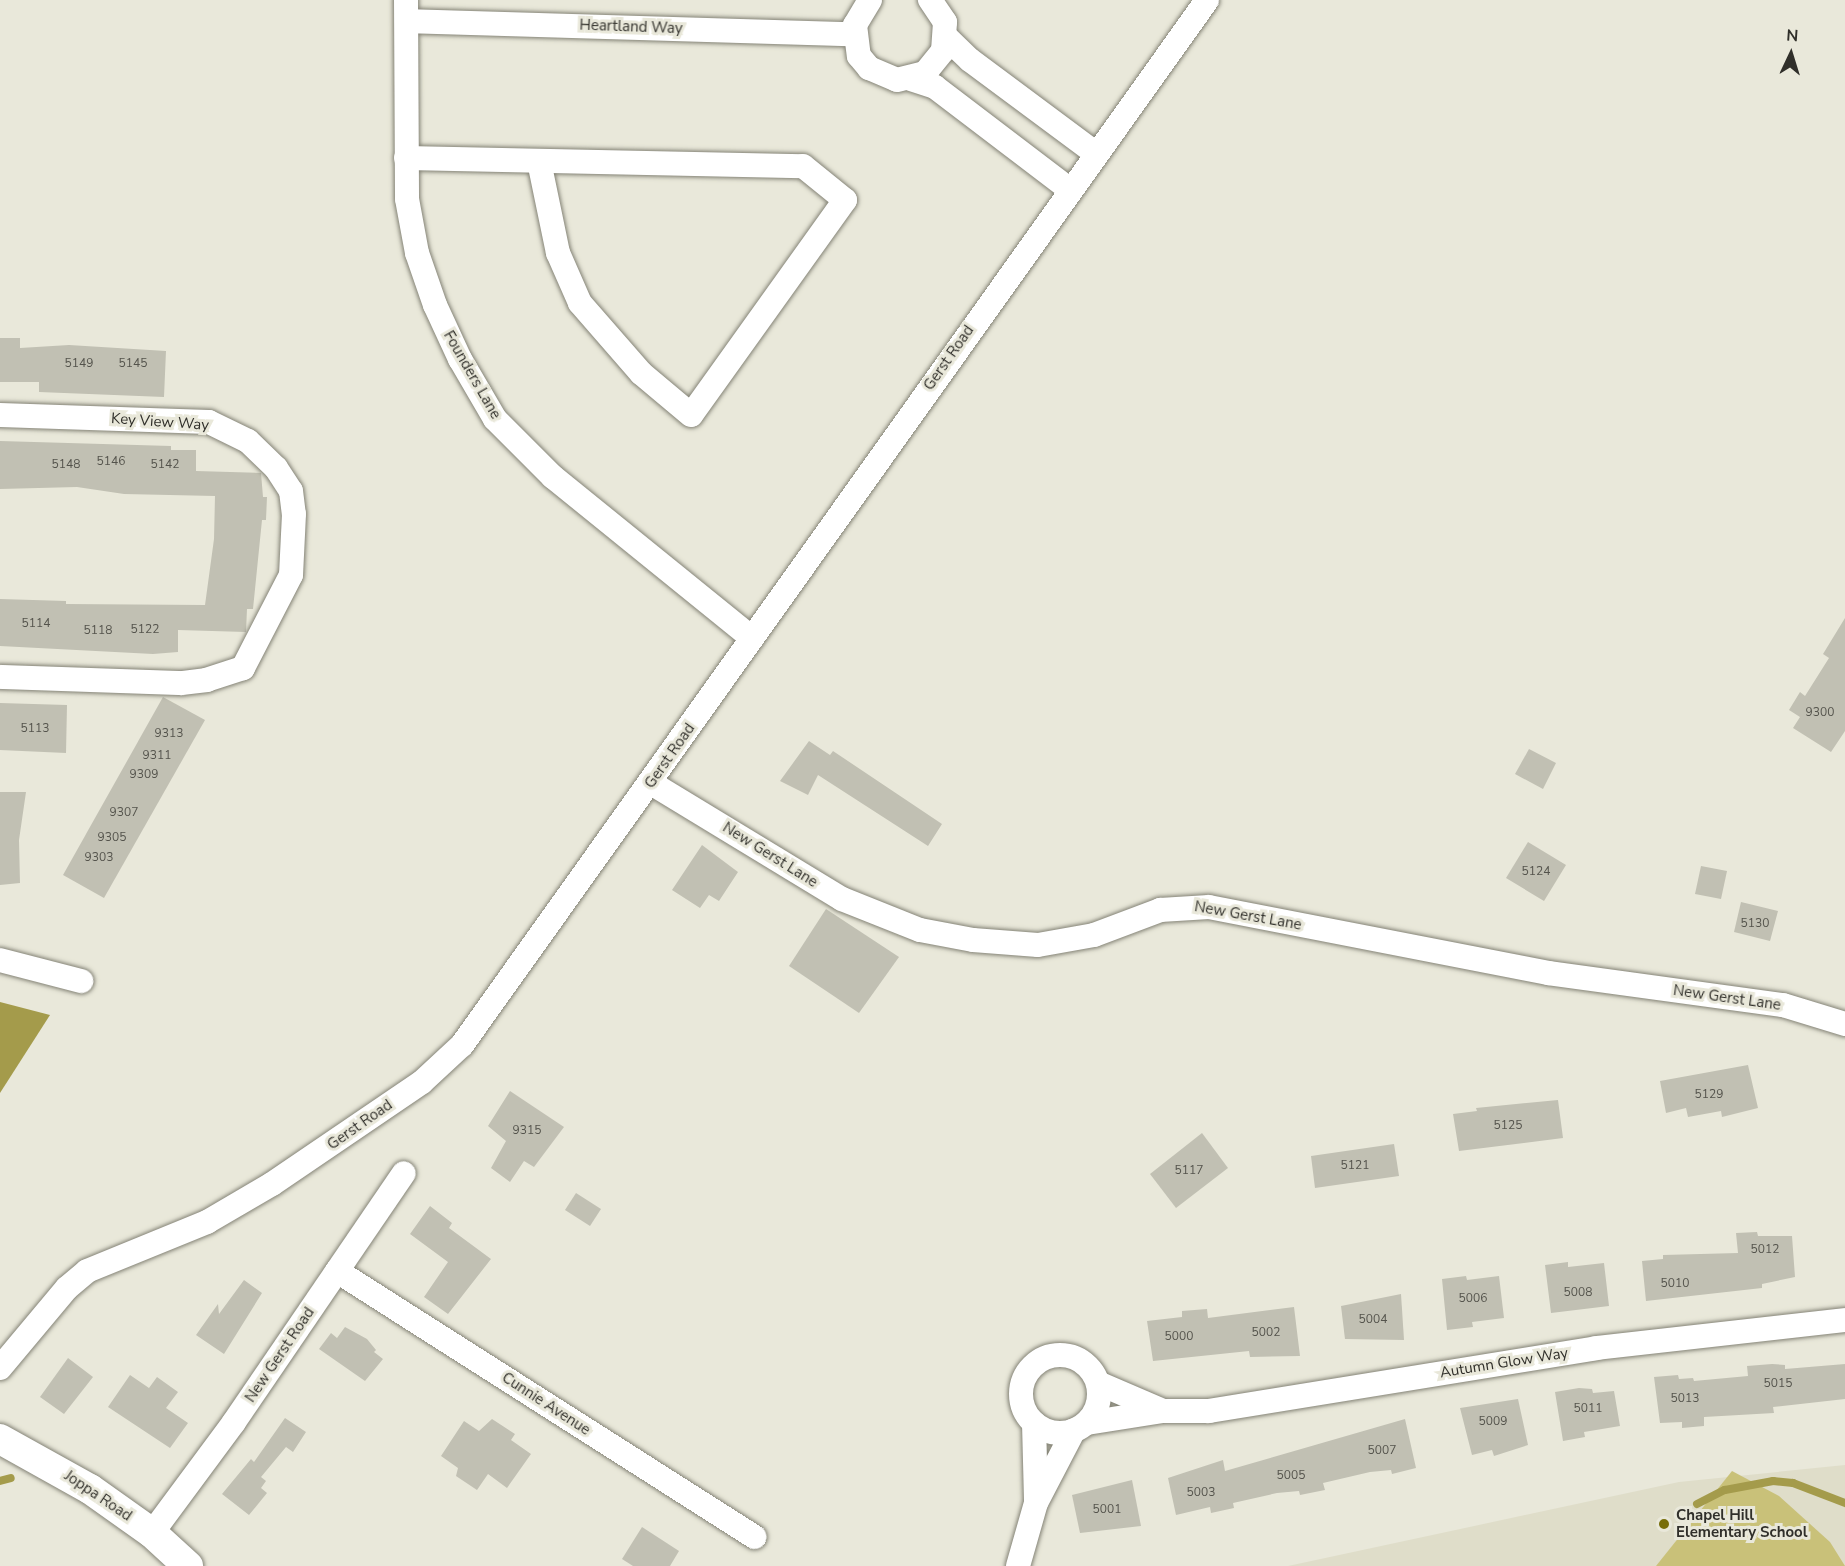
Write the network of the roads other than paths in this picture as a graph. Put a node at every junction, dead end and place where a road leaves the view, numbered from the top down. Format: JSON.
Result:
{"nodes":[{"id":1,"x":870,"y":0,"type":"edge"},
{"id":2,"x":930,"y":0,"type":"edge"},
{"id":3,"x":1207,"y":0,"type":"edge"},
{"id":4,"x":407,"y":10,"type":"edge"},
{"id":5,"x":855,"y":34,"type":"junction"},
{"id":6,"x":946,"y":37,"type":"junction"},
{"id":7,"x":911,"y":79,"type":"junction"},
{"id":8,"x":1095,"y":153,"type":"junction"},
{"id":9,"x":406,"y":158,"type":"junction"},
{"id":10,"x":539,"y":161,"type":"junction"},
{"id":11,"x":1069,"y":189,"type":"junction"},
{"id":12,"x":0,"y":415,"type":"edge"},
{"id":13,"x":752,"y":638,"type":"junction"},
{"id":14,"x":0,"y":677,"type":"edge"},
{"id":15,"x":651,"y":783,"type":"junction"},
{"id":16,"x":0,"y":960,"type":"edge"},
{"id":17,"x":81,"y":981,"type":"dead end"},
{"id":18,"x":1845,"y":1024,"type":"edge"},
{"id":19,"x":404,"y":1173,"type":"dead end"},
{"id":20,"x":337,"y":1270,"type":"junction"},
{"id":21,"x":1845,"y":1320,"type":"edge"},
{"id":22,"x":0,"y":1368,"type":"edge"},
{"id":23,"x":1098,"y":1383,"type":"junction"},
{"id":24,"x":1163,"y":1411,"type":"junction"},
{"id":25,"x":1034,"y":1423,"type":"junction"},
{"id":26,"x":1081,"y":1427,"type":"junction"},
{"id":27,"x":0,"y":1438,"type":"edge"},
{"id":28,"x":1036,"y":1503,"type":"junction"},
{"id":29,"x":152,"y":1533,"type":"junction"},
{"id":30,"x":754,"y":1537,"type":"dead end"},
{"id":31,"x":188,"y":1566,"type":"edge"},
{"id":32,"x":1018,"y":1566,"type":"edge"}],
"edges":[{"from":1,"to":5,"type":"street"},
{"from":2,"to":6,"type":"street"},
{"from":3,"to":8,"type":"street","name":"Gerst Road"},
{"from":4,"to":5,"type":"street","name":"Heartland Way"},
{"from":4,"to":9,"type":"street","name":"Founders Lane"},
{"from":5,"to":7,"type":"street"},
{"from":6,"to":7,"type":"street"},
{"from":6,"to":8,"type":"street"},
{"from":7,"to":11,"type":"street"},
{"from":8,"to":11,"type":"street","name":"Gerst Road"},
{"from":9,"to":10,"type":"street"},
{"from":9,"to":13,"type":"street","name":"Founders Lane"},
{"from":10,"to":10,"type":"street"},
{"from":11,"to":13,"type":"street","name":"Gerst Road"},
{"from":12,"to":14,"type":"street","name":"Key View Way"},
{"from":13,"to":15,"type":"street","name":"Gerst Road"},
{"from":15,"to":18,"type":"street","name":"New Gerst Lane"},
{"from":15,"to":22,"type":"street","name":"Gerst Road"},
{"from":16,"to":17,"type":"street"},
{"from":19,"to":20,"type":"street","name":"New Gerst Road"},
{"from":20,"to":29,"type":"street","name":"New Gerst Road"},
{"from":20,"to":30,"type":"street","name":"Cunnie Avenue"},
{"from":21,"to":24,"type":"street","name":"Autumn Glow Way"},
{"from":23,"to":24,"type":"street","name":"Autumn Glow Way"},
{"from":23,"to":25,"type":"street"},
{"from":23,"to":26,"type":"street"},
{"from":24,"to":26,"type":"street","name":"Autumn Glow Way"},
{"from":25,"to":26,"type":"street"},
{"from":25,"to":28,"type":"street"},
{"from":26,"to":28,"type":"street"},
{"from":27,"to":29,"type":"street","name":"Joppa Road"},
{"from":28,"to":32,"type":"street"},
{"from":29,"to":31,"type":"street","name":"Joppa Road"}]}
